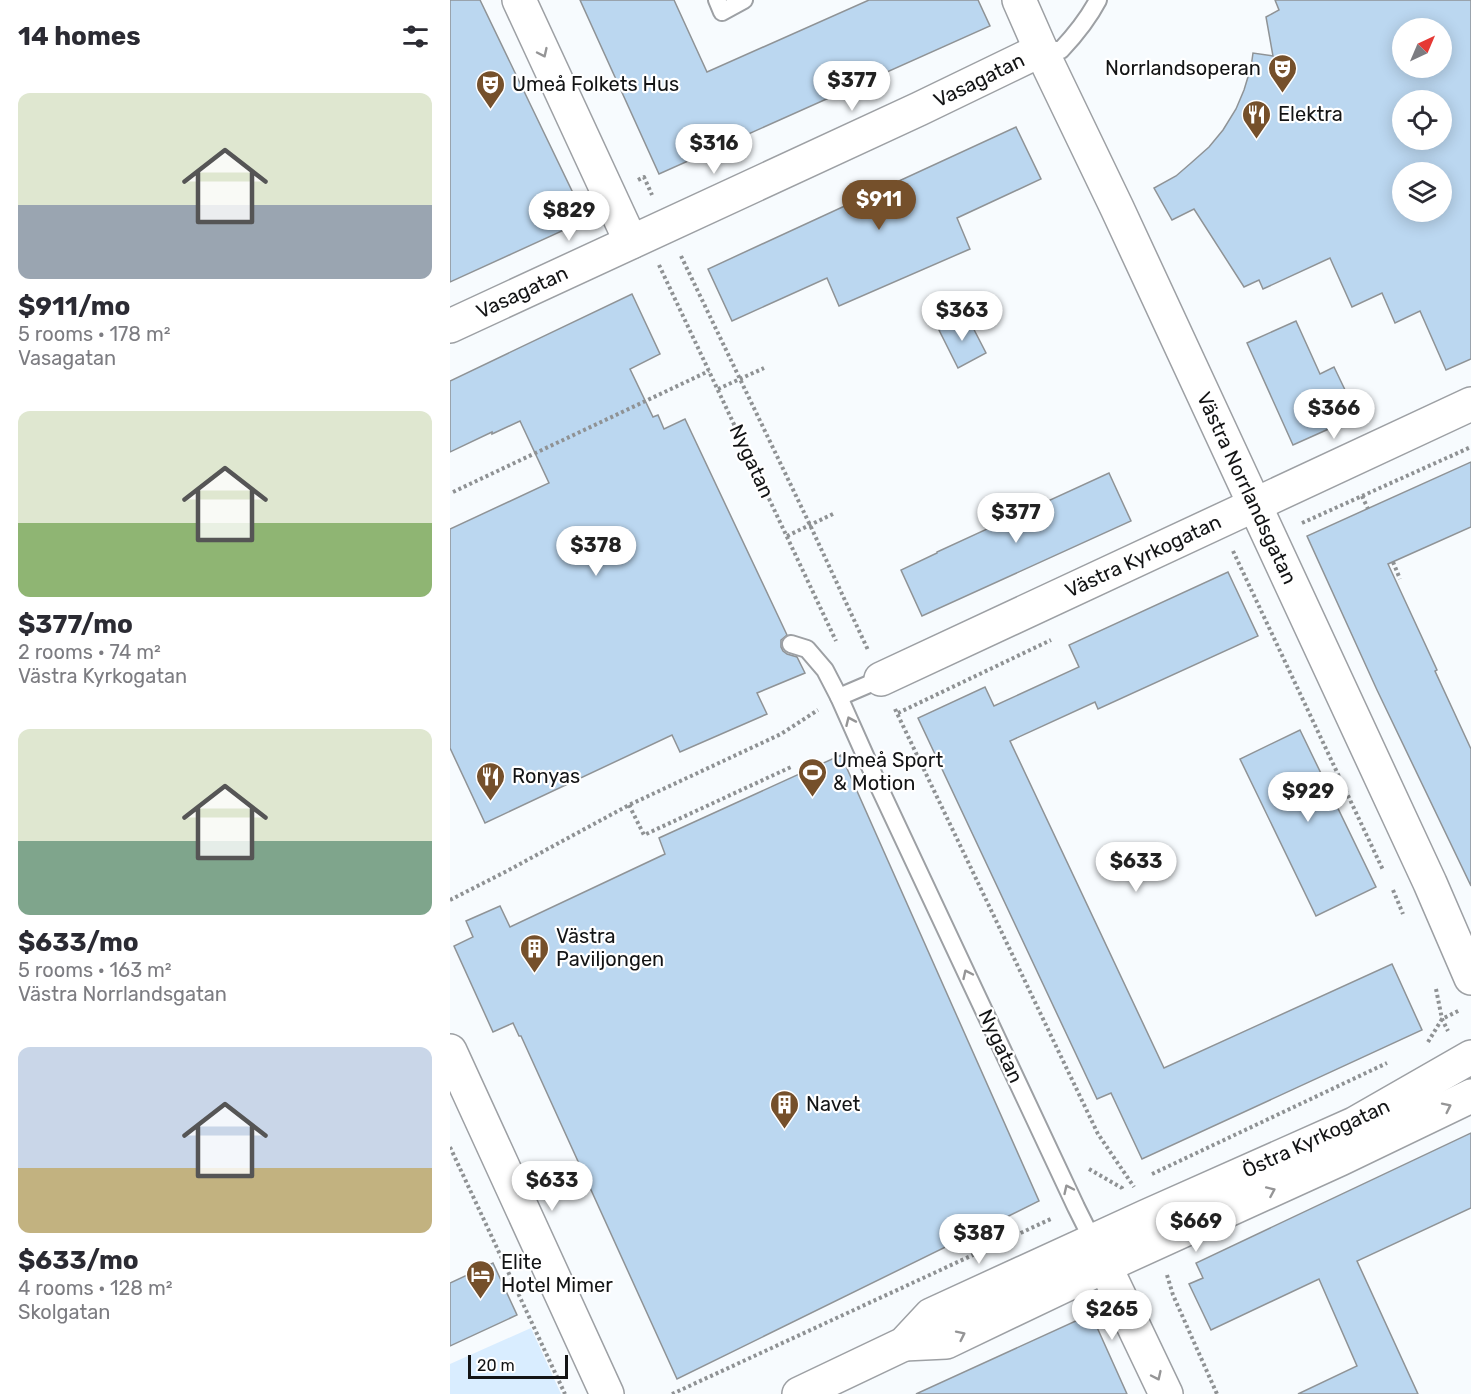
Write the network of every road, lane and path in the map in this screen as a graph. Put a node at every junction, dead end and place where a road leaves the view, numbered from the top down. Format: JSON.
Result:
{"nodes":[{"id":1,"x":519,"y":0,"type":"edge"},
{"id":2,"x":717,"y":0,"type":"edge"},
{"id":3,"x":744,"y":0,"type":"edge"},
{"id":4,"x":1019,"y":0,"type":"edge"},
{"id":5,"x":1098,"y":0,"type":"edge"},
{"id":6,"x":1041,"y":50,"type":"junction"},
{"id":7,"x":647,"y":234,"type":"junction"},
{"id":8,"x":450,"y":326,"type":"edge"},
{"id":9,"x":764,"y":368,"type":"dead end"},
{"id":10,"x":709,"y":371,"type":"junction"},
{"id":11,"x":741,"y":379,"type":"junction"},
{"id":12,"x":718,"y":389,"type":"junction"},
{"id":13,"x":1471,"y":404,"type":"edge"},
{"id":14,"x":1471,"y":447,"type":"edge"},
{"id":15,"x":453,"y":492,"type":"dead end"},
{"id":16,"x":1362,"y":496,"type":"junction"},
{"id":17,"x":1254,"y":505,"type":"junction"},
{"id":18,"x":1368,"y":509,"type":"dead end"},
{"id":19,"x":835,"y":513,"type":"dead end"},
{"id":20,"x":1218,"y":521,"type":"junction"},
{"id":21,"x":810,"y":525,"type":"junction"},
{"id":22,"x":787,"y":536,"type":"junction"},
{"id":23,"x":1269,"y":538,"type":"junction"},
{"id":24,"x":1233,"y":553,"type":"junction"},
{"id":25,"x":1393,"y":562,"type":"dead end"},
{"id":26,"x":1400,"y":579,"type":"dead end"},
{"id":27,"x":1055,"y":638,"type":"dead end"},
{"id":28,"x":836,"y":641,"type":"dead end"},
{"id":29,"x":791,"y":644,"type":"dead end"},
{"id":30,"x":881,"y":678,"type":"junction"},
{"id":31,"x":839,"y":697,"type":"junction"},
{"id":32,"x":897,"y":714,"type":"junction"},
{"id":33,"x":791,"y":767,"type":"dead end"},
{"id":34,"x":629,"y":805,"type":"junction"},
{"id":35,"x":1386,"y":874,"type":"dead end"},
{"id":36,"x":1391,"y":885,"type":"dead end"},
{"id":37,"x":450,"y":900,"type":"edge"},
{"id":38,"x":1404,"y":916,"type":"dead end"},
{"id":39,"x":1471,"y":978,"type":"edge"},
{"id":40,"x":1436,"y":989,"type":"dead end"},
{"id":41,"x":1442,"y":1019,"type":"dead end"},
{"id":42,"x":1471,"y":1057,"type":"edge"},
{"id":43,"x":454,"y":1067,"type":"edge"},
{"id":44,"x":1471,"y":1096,"type":"edge"},
{"id":45,"x":450,"y":1147,"type":"edge"},
{"id":46,"x":1153,"y":1229,"type":"junction"},
{"id":47,"x":1099,"y":1254,"type":"junction"},
{"id":48,"x":565,"y":1394,"type":"edge"},
{"id":49,"x":608,"y":1394,"type":"edge"},
{"id":50,"x":800,"y":1394,"type":"edge"},
{"id":51,"x":1166,"y":1394,"type":"edge"},
{"id":52,"x":1217,"y":1394,"type":"edge"}],
"edges":[{"from":1,"to":7,"type":"street","one_way":true},
{"from":2,"to":3,"type":"lane"},
{"from":4,"to":6,"type":"street","name":"Västra Norrlandsgatan"},
{"from":5,"to":6,"type":"lane","name":"Vasagatan"},
{"from":6,"to":7,"type":"street","name":"Vasagatan"},
{"from":6,"to":17,"type":"street","name":"Västra Norrlandsgatan"},
{"from":7,"to":8,"type":"street","name":"Vasagatan"},
{"from":7,"to":10,"type":"path","name":"Nygatan"},
{"from":7,"to":11,"type":"path"},
{"from":9,"to":11,"type":"path"},
{"from":10,"to":12,"type":"path","name":"Nygatan"},
{"from":10,"to":15,"type":"path"},
{"from":11,"to":12,"type":"path"},
{"from":11,"to":21,"type":"path"},
{"from":12,"to":22,"type":"path","name":"Nygatan"},
{"from":13,"to":17,"type":"street","name":"Västra Kyrkogatan"},
{"from":14,"to":16,"type":"path"},
{"from":16,"to":18,"type":"path"},
{"from":16,"to":23,"type":"path"},
{"from":17,"to":20,"type":"street","name":"Västra Kyrkogatan"},
{"from":17,"to":23,"type":"street","name":"Västra Norrlandsgatan"},
{"from":19,"to":21,"type":"path"},
{"from":20,"to":24,"type":"path"},
{"from":20,"to":30,"type":"street","name":"Västra Kyrkogatan"},
{"from":21,"to":22,"type":"path"},
{"from":21,"to":30,"type":"path"},
{"from":22,"to":28,"type":"path","name":"Nygatan"},
{"from":23,"to":24,"type":"path"},
{"from":23,"to":39,"type":"street","name":"Västra Norrlandsgatan"},
{"from":24,"to":35,"type":"path"},
{"from":25,"to":26,"type":"path"},
{"from":27,"to":32,"type":"path"},
{"from":29,"to":31,"type":"lane","name":"Nygatan"},
{"from":30,"to":31,"type":"lane"},
{"from":30,"to":32,"type":"path"},
{"from":31,"to":34,"type":"path"},
{"from":47,"to":31,"type":"lane","name":"Nygatan","one_way":true},
{"from":32,"to":46,"type":"path"},
{"from":33,"to":34,"type":"path"},
{"from":34,"to":37,"type":"path"},
{"from":36,"to":38,"type":"path"},
{"from":40,"to":41,"type":"path"},
{"from":42,"to":46,"type":"street","name":"Östra Kyrkogatan"},
{"from":43,"to":49,"type":"street"},
{"from":46,"to":44,"type":"street","name":"Östra Kyrkogatan","one_way":true},
{"from":45,"to":48,"type":"path"},
{"from":46,"to":47,"type":"street","name":"Östra Kyrkogatan"},
{"from":46,"to":52,"type":"path"},
{"from":47,"to":50,"type":"street","name":"Östra Kyrkogatan"},
{"from":47,"to":51,"type":"street","name":"Nygatan","one_way":true}]}
